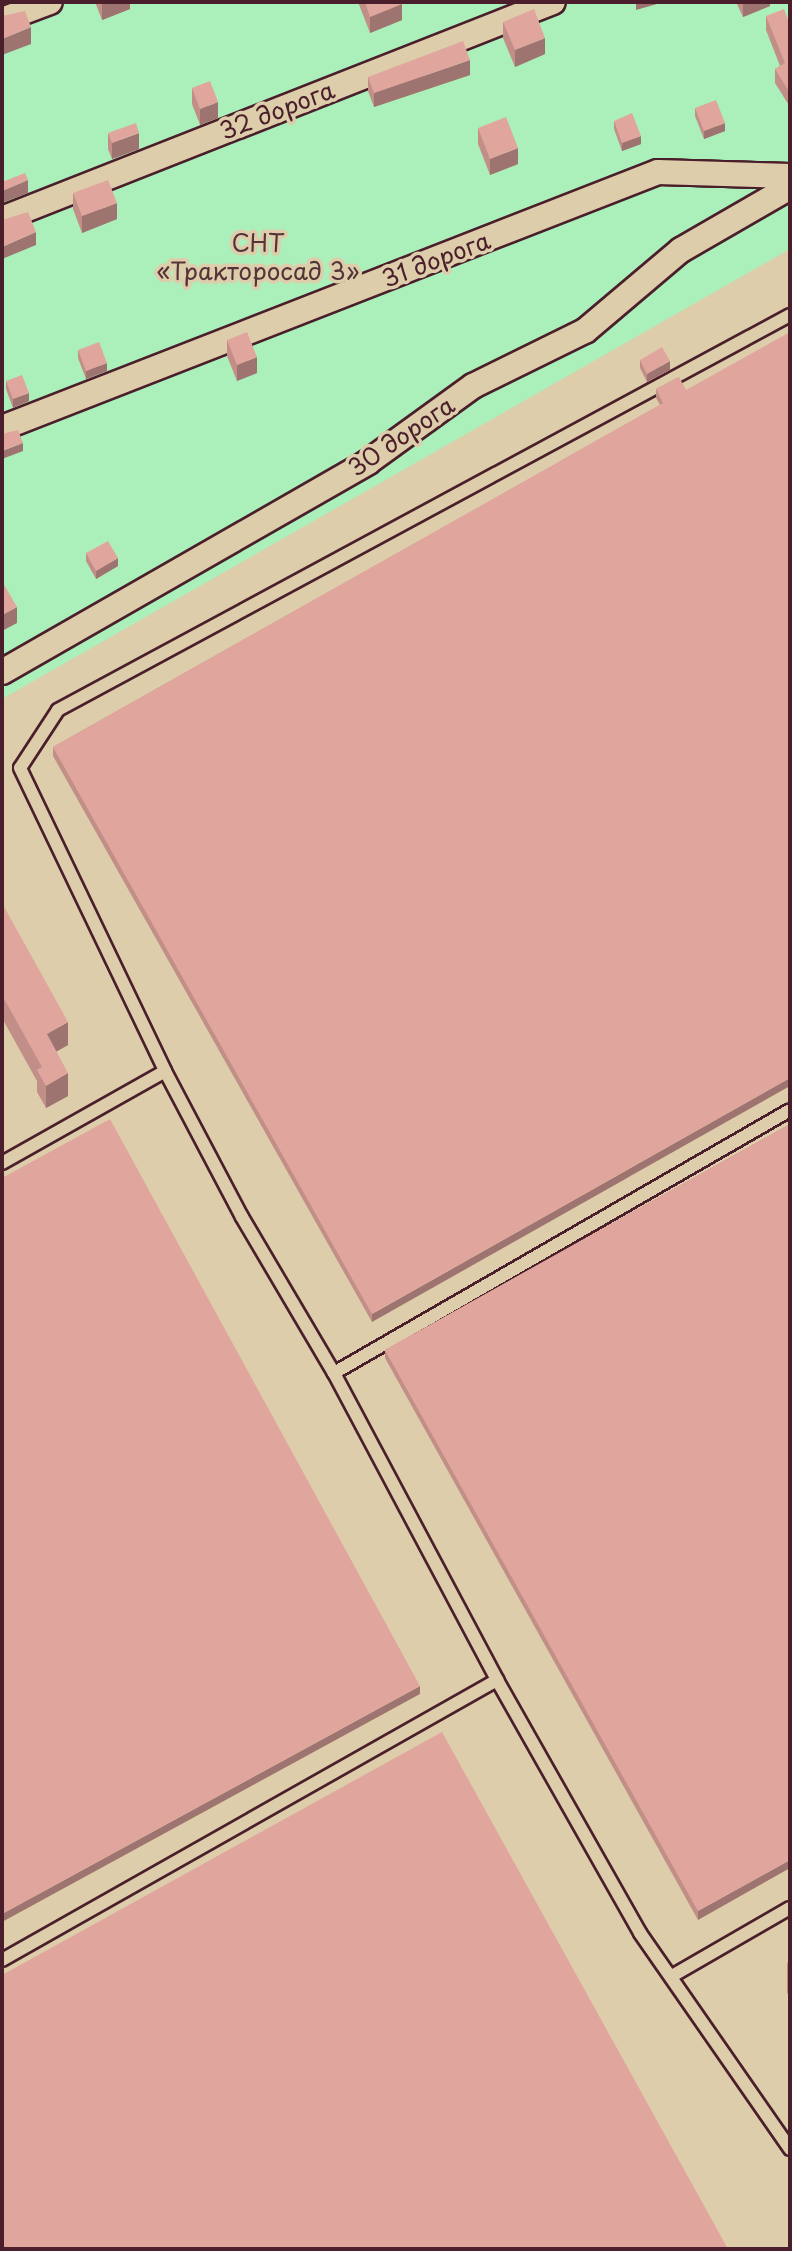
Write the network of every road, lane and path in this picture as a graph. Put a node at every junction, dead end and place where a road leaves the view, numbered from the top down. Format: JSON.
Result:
{"nodes":[{"id":1,"x":50,"y":2,"type":"edge"},
{"id":2,"x":553,"y":2,"type":"edge"},
{"id":3,"x":2,"y":20,"type":"edge"},
{"id":4,"x":790,"y":176,"type":"edge"},
{"id":5,"x":790,"y":187,"type":"edge"},
{"id":6,"x":2,"y":219,"type":"edge"},
{"id":7,"x":790,"y":315,"type":"edge"},
{"id":8,"x":2,"y":428,"type":"edge"},
{"id":9,"x":2,"y":672,"type":"edge"},
{"id":10,"x":165,"y":1071,"type":"junction"},
{"id":11,"x":790,"y":1110,"type":"edge"},
{"id":12,"x":2,"y":1163,"type":"edge"},
{"id":13,"x":334,"y":1373,"type":"junction"},
{"id":14,"x":497,"y":1680,"type":"junction"},
{"id":15,"x":790,"y":1908,"type":"edge"},
{"id":16,"x":2,"y":1960,"type":"edge"},
{"id":17,"x":672,"y":1976,"type":"junction"},
{"id":18,"x":790,"y":2149,"type":"edge"}],
"edges":[{"from":1,"to":3,"type":"street"},
{"from":2,"to":6,"type":"street","name":"32 дорога"},
{"from":4,"to":8,"type":"street","name":"31 дорога"},
{"from":5,"to":9,"type":"street","name":"30 дорога"},
{"from":7,"to":10,"type":"lane"},
{"from":10,"to":12,"type":"lane"},
{"from":10,"to":13,"type":"lane"},
{"from":11,"to":13,"type":"lane"},
{"from":13,"to":14,"type":"lane"},
{"from":14,"to":16,"type":"lane"},
{"from":14,"to":17,"type":"lane"},
{"from":15,"to":17,"type":"lane"},
{"from":17,"to":18,"type":"lane"}]}
